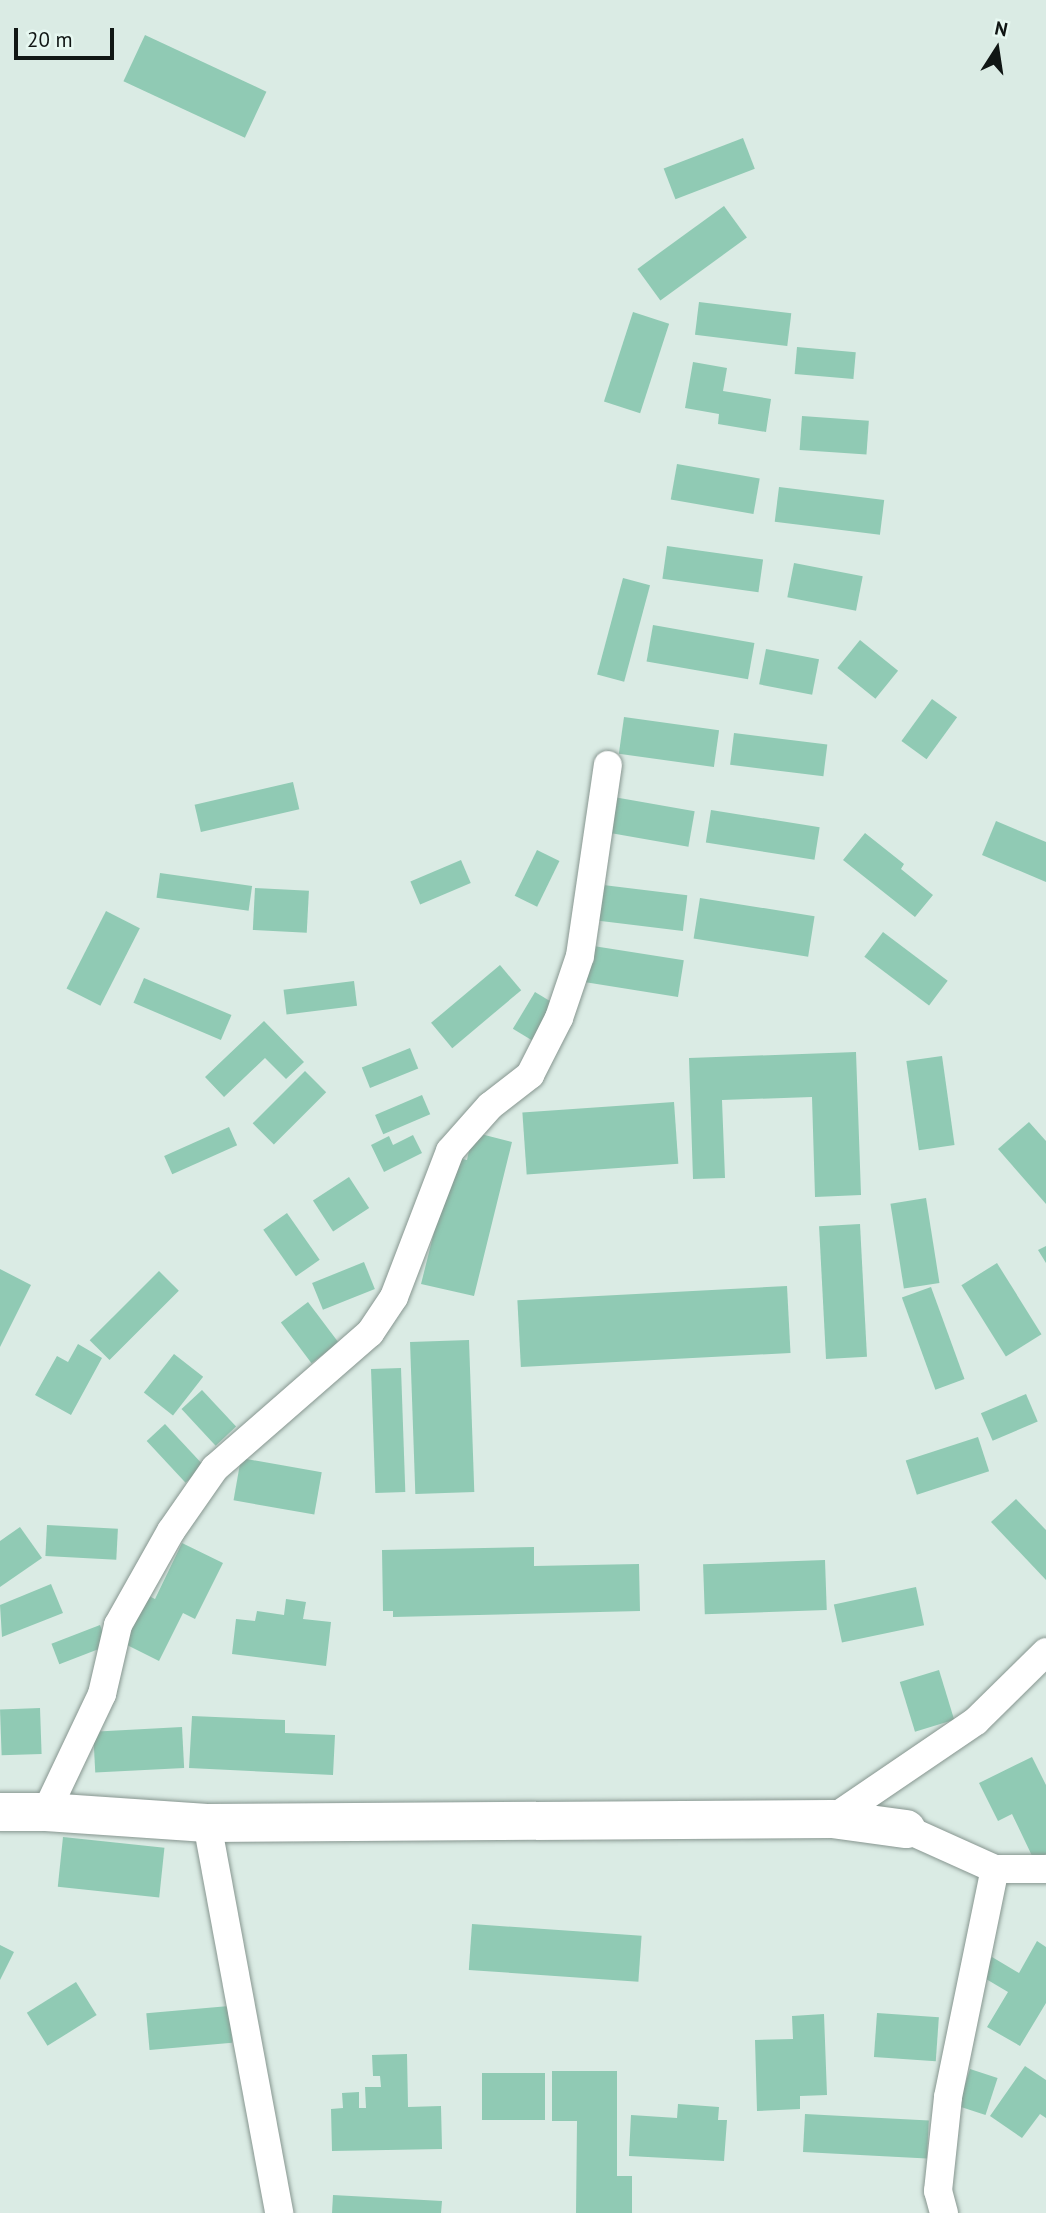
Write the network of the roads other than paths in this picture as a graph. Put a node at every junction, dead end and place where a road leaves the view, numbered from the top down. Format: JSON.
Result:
{"nodes":[{"id":1,"x":608,"y":765,"type":"dead end"},
{"id":2,"x":1046,"y":1653,"type":"edge"},
{"id":3,"x":0,"y":1812,"type":"edge"},
{"id":4,"x":46,"y":1812,"type":"junction"},
{"id":5,"x":832,"y":1819,"type":"junction"},
{"id":6,"x":207,"y":1823,"type":"junction"},
{"id":7,"x":906,"y":1829,"type":"joint"},
{"id":8,"x":995,"y":1869,"type":"junction"},
{"id":9,"x":1046,"y":1869,"type":"edge"},
{"id":10,"x":279,"y":2213,"type":"edge"},
{"id":11,"x":944,"y":2213,"type":"edge"}],
"edges":[{"from":1,"to":4,"type":"street"},
{"from":2,"to":5,"type":"street"},
{"from":3,"to":4,"type":"street"},
{"from":4,"to":6,"type":"street"},
{"from":5,"to":6,"type":"street"},
{"from":5,"to":7,"type":"street"},
{"from":6,"to":10,"type":"street"},
{"from":7,"to":8,"type":"street"},
{"from":8,"to":9,"type":"street"},
{"from":8,"to":11,"type":"street"}]}
